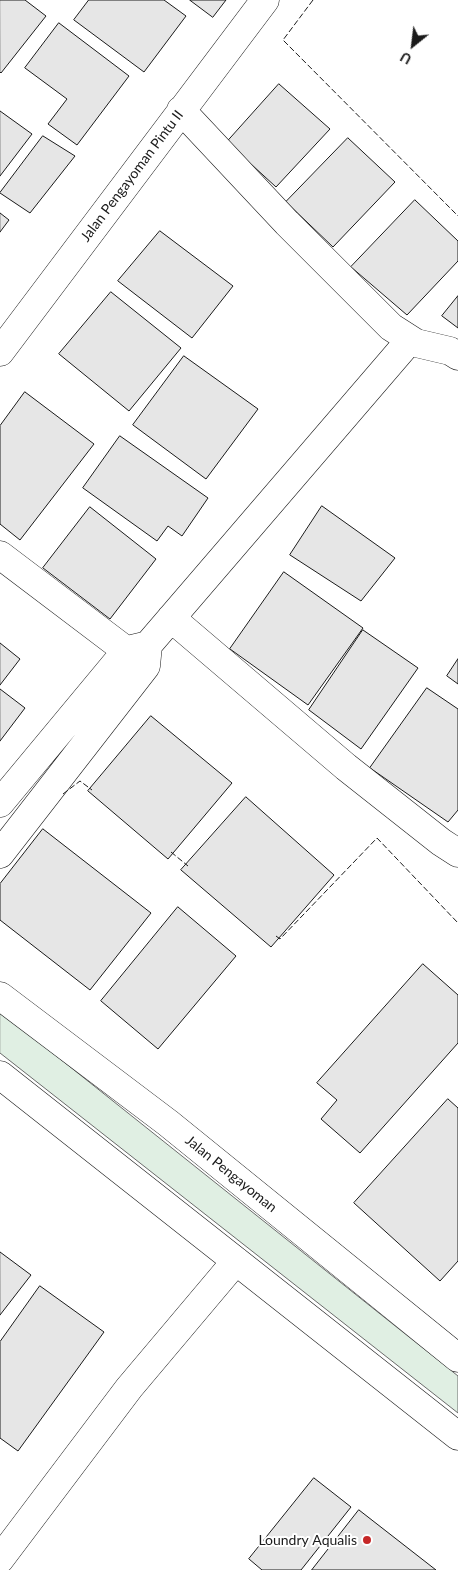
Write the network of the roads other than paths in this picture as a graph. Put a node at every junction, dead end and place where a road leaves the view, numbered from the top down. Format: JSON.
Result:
{"nodes":[{"id":1,"x":265,"y":0,"type":"edge"},
{"id":2,"x":181,"y":110,"type":"junction"},
{"id":3,"x":410,"y":340,"type":"junction"},
{"id":4,"x":0,"y":352,"type":"edge"},
{"id":5,"x":458,"y":356,"type":"edge"},
{"id":6,"x":0,"y":555,"type":"edge"},
{"id":7,"x":170,"y":618,"type":"junction"},
{"id":8,"x":140,"y":654,"type":"junction"},
{"id":9,"x":0,"y":803,"type":"edge"},
{"id":10,"x":458,"y":852,"type":"edge"},
{"id":11,"x":0,"y":854,"type":"edge"},
{"id":12,"x":0,"y":996,"type":"edge"},
{"id":13,"x":0,"y":1075,"type":"edge"},
{"id":14,"x":236,"y":1261,"type":"junction"},
{"id":15,"x":458,"y":1358,"type":"edge"},
{"id":16,"x":458,"y":1436,"type":"edge"},
{"id":17,"x":0,"y":1559,"type":"edge"}],
"edges":[{"from":1,"to":2,"type":"street","name":"Jalan Pengayoman Pintu II"},
{"from":2,"to":3,"type":"street"},
{"from":2,"to":4,"type":"street","name":"Jalan Pengayoman Pintu II"},
{"from":3,"to":5,"type":"street"},
{"from":3,"to":7,"type":"street"},
{"from":6,"to":8,"type":"street"},
{"from":7,"to":8,"type":"street"},
{"from":7,"to":10,"type":"street"},
{"from":8,"to":9,"type":"street"},
{"from":8,"to":11,"type":"street"},
{"from":12,"to":15,"type":"street","name":"Jalan Pengayoman"},
{"from":13,"to":14,"type":"street"},
{"from":14,"to":16,"type":"street"},
{"from":14,"to":17,"type":"street"}]}
